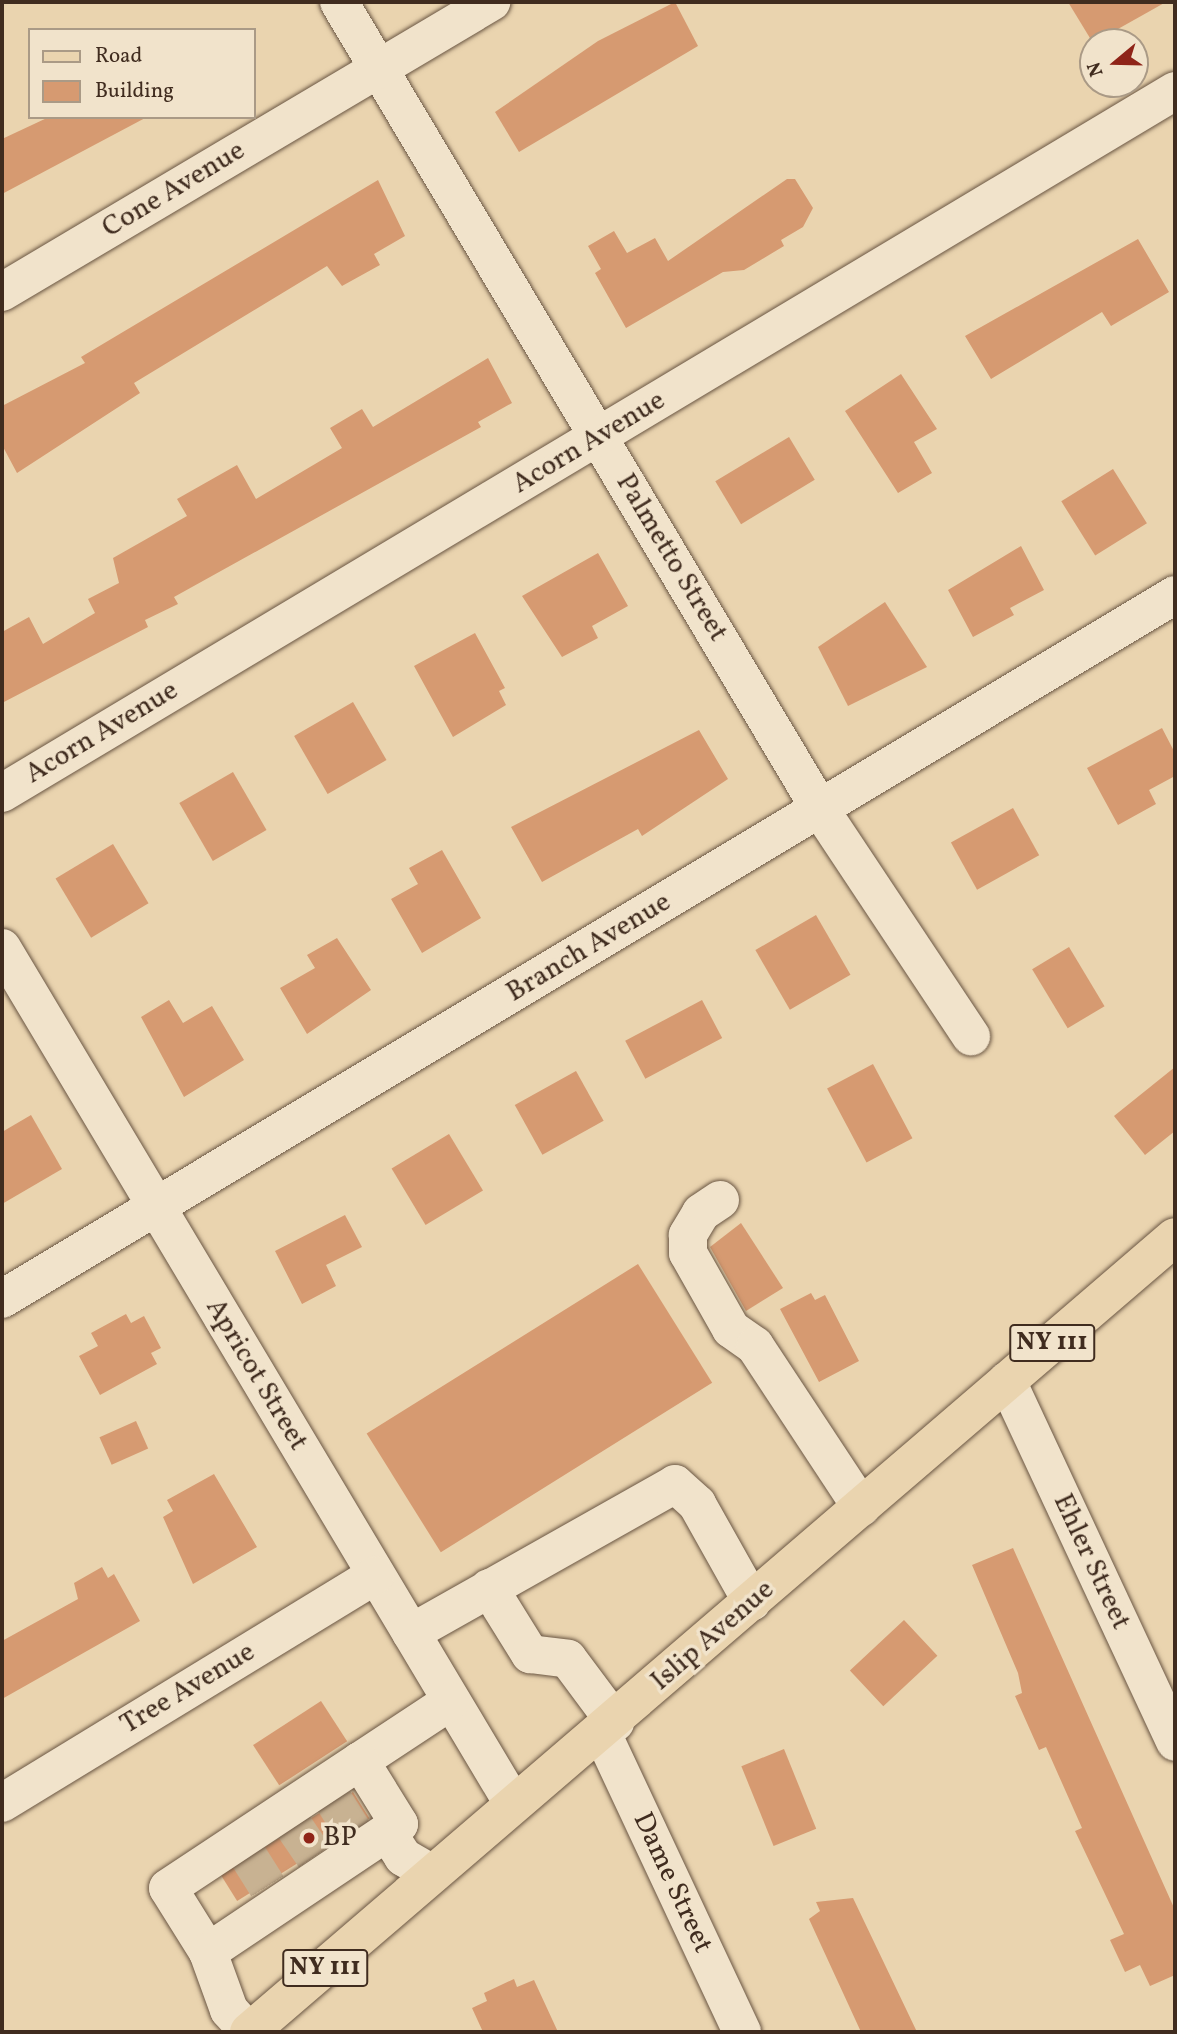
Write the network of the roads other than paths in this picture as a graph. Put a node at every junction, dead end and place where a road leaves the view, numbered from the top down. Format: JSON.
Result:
{"nodes":[{"id":1,"x":339,"y":2,"type":"edge"},
{"id":2,"x":491,"y":2,"type":"edge"},
{"id":3,"x":379,"y":69,"type":"junction"},
{"id":4,"x":1175,"y":91,"type":"edge"},
{"id":5,"x":2,"y":292,"type":"edge"},
{"id":6,"x":600,"y":438,"type":"junction"},
{"id":7,"x":1175,"y":594,"type":"edge"},
{"id":8,"x":2,"y":793,"type":"edge"},
{"id":9,"x":820,"y":809,"type":"junction"},
{"id":10,"x":2,"y":948,"type":"edge"},
{"id":11,"x":971,"y":1036,"type":"dead end"},
{"id":12,"x":720,"y":1200,"type":"dead end"},
{"id":13,"x":156,"y":1208,"type":"junction"},
{"id":14,"x":1175,"y":1237,"type":"edge"},
{"id":15,"x":2,"y":1299,"type":"edge"},
{"id":16,"x":1007,"y":1381,"type":"junction"},
{"id":17,"x":861,"y":1507,"type":"junction"},
{"id":18,"x":375,"y":1575,"type":"junction"},
{"id":19,"x":489,"y":1588,"type":"junction"},
{"id":20,"x":752,"y":1602,"type":"junction"},
{"id":21,"x":411,"y":1633,"type":"junction"},
{"id":22,"x":450,"y":1701,"type":"junction"},
{"id":23,"x":608,"y":1727,"type":"junction"},
{"id":24,"x":1175,"y":1742,"type":"edge"},
{"id":25,"x":360,"y":1761,"type":"junction"},
{"id":26,"x":512,"y":1802,"type":"junction"},
{"id":27,"x":2,"y":1803,"type":"edge"},
{"id":28,"x":369,"y":1839,"type":"junction"},
{"id":29,"x":433,"y":1874,"type":"junction"},
{"id":30,"x":208,"y":1952,"type":"junction"},
{"id":31,"x":249,"y":2032,"type":"edge"},
{"id":32,"x":742,"y":2032,"type":"edge"}],
"edges":[{"from":1,"to":3,"type":"street","name":"Palmetto Street"},
{"from":2,"to":3,"type":"street","name":"Cone Avenue"},
{"from":3,"to":5,"type":"street","name":"Cone Avenue"},
{"from":3,"to":6,"type":"street","name":"Palmetto Street"},
{"from":4,"to":6,"type":"street","name":"Acorn Avenue"},
{"from":6,"to":8,"type":"street","name":"Acorn Avenue"},
{"from":6,"to":9,"type":"street","name":"Palmetto Street"},
{"from":7,"to":9,"type":"street","name":"Branch Avenue"},
{"from":9,"to":11,"type":"street","name":"Palmetto Street"},
{"from":9,"to":13,"type":"street","name":"Branch Avenue"},
{"from":10,"to":13,"type":"street","name":"Apricot Street"},
{"from":12,"to":17,"type":"street"},
{"from":13,"to":15,"type":"street","name":"Branch Avenue"},
{"from":13,"to":18,"type":"street","name":"Apricot Street"},
{"from":14,"to":16,"type":"main road","name":"Islip Avenue","number":"NY 111"},
{"from":16,"to":17,"type":"main road","name":"Islip Avenue","number":"NY 111"},
{"from":16,"to":24,"type":"street","name":"Ehler Street"},
{"from":17,"to":20,"type":"main road","name":"Islip Avenue","number":"NY 111"},
{"from":18,"to":21,"type":"street","name":"Apricot Street"},
{"from":18,"to":27,"type":"street","name":"Tree Avenue"},
{"from":19,"to":20,"type":"street"},
{"from":19,"to":21,"type":"street"},
{"from":19,"to":23,"type":"street","name":"Dame Street"},
{"from":20,"to":23,"type":"main road","name":"Islip Avenue","number":"NY 111"},
{"from":21,"to":22,"type":"street","name":"Apricot Street"},
{"from":22,"to":25,"type":"street"},
{"from":22,"to":26,"type":"street","name":"Apricot Street"},
{"from":23,"to":26,"type":"main road","name":"Islip Avenue","number":"NY 111"},
{"from":23,"to":32,"type":"street","name":"Dame Street"},
{"from":25,"to":28,"type":"street"},
{"from":25,"to":30,"type":"street"},
{"from":26,"to":29,"type":"main road","name":"Islip Avenue","number":"NY 111"},
{"from":28,"to":29,"type":"street"},
{"from":28,"to":30,"type":"street"},
{"from":29,"to":31,"type":"main road","name":"Islip Avenue","number":"NY 111"},
{"from":30,"to":31,"type":"street"}]}
